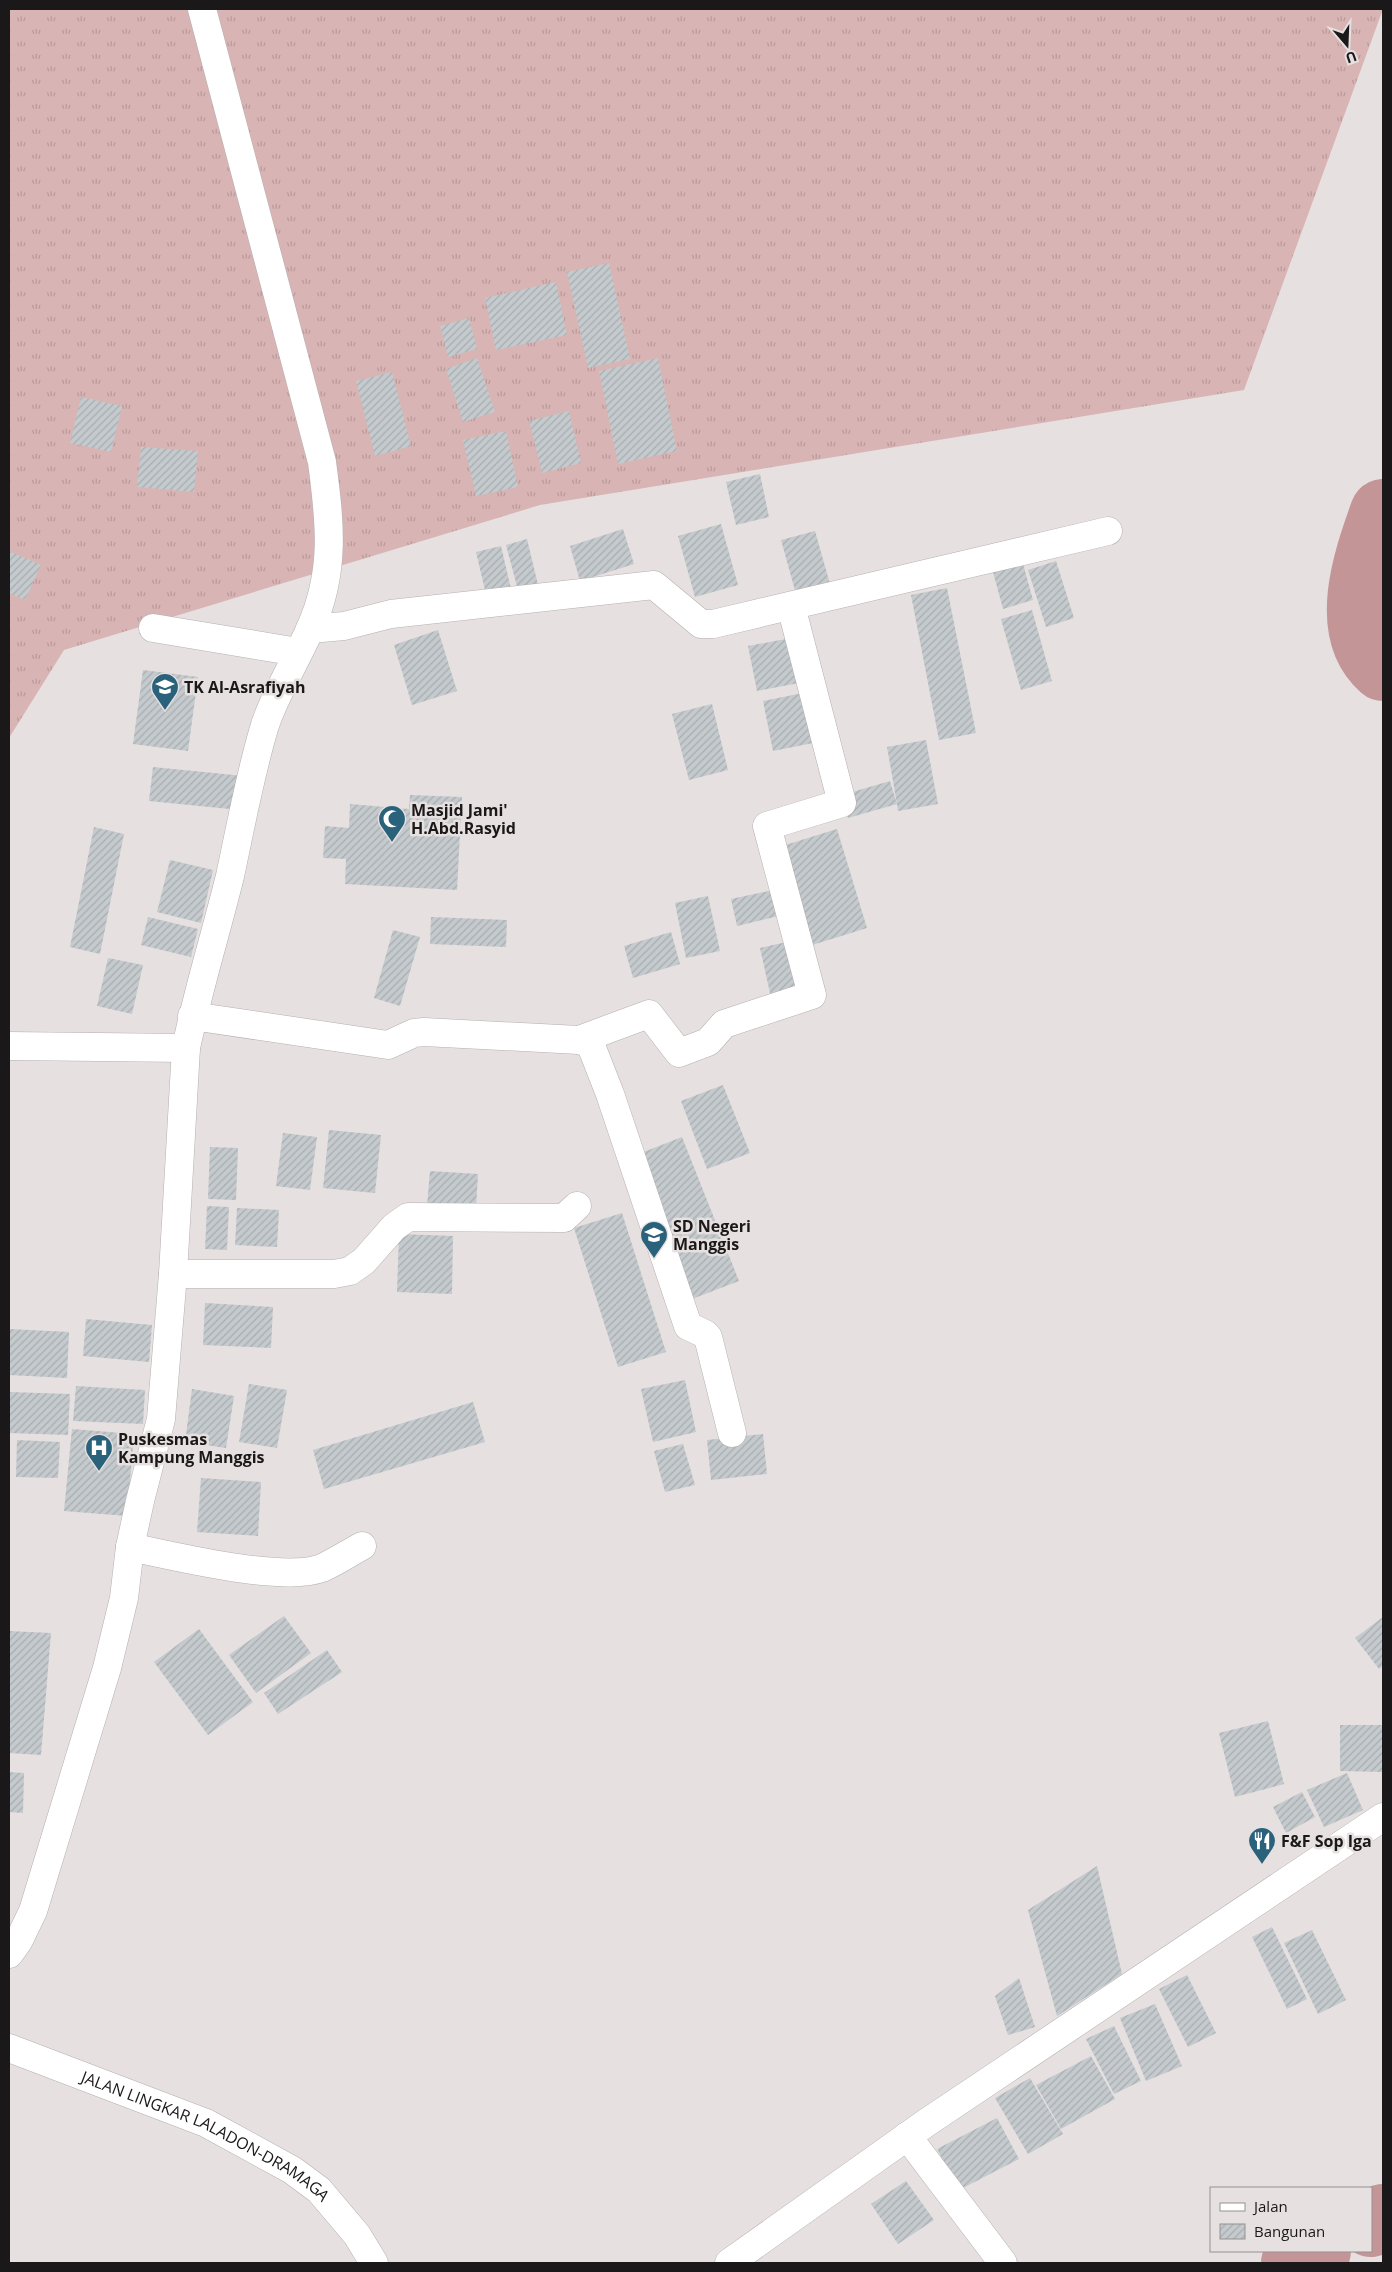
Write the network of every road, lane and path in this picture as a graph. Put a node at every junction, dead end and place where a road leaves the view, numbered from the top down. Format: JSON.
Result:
{"nodes":[{"id":1,"x":202,"y":9,"type":"edge"},
{"id":2,"x":1108,"y":531,"type":"dead end"},
{"id":3,"x":791,"y":606,"type":"junction"},
{"id":4,"x":152,"y":628,"type":"dead end"},
{"id":5,"x":304,"y":641,"type":"junction"},
{"id":6,"x":192,"y":1016,"type":"junction"},
{"id":7,"x":579,"y":1040,"type":"junction"},
{"id":8,"x":9,"y":1046,"type":"edge"},
{"id":9,"x":186,"y":1048,"type":"junction"},
{"id":10,"x":577,"y":1206,"type":"dead end"},
{"id":11,"x":173,"y":1274,"type":"junction"},
{"id":12,"x":732,"y":1433,"type":"dead end"},
{"id":13,"x":362,"y":1546,"type":"dead end"},
{"id":14,"x":130,"y":1547,"type":"junction"},
{"id":15,"x":1383,"y":1817,"type":"edge"},
{"id":16,"x":9,"y":1954,"type":"edge"},
{"id":17,"x":9,"y":2048,"type":"edge"},
{"id":18,"x":907,"y":2136,"type":"junction"},
{"id":19,"x":374,"y":2263,"type":"edge"},
{"id":20,"x":730,"y":2263,"type":"edge"},
{"id":21,"x":1003,"y":2263,"type":"edge"}],
"edges":[{"from":1,"to":5,"type":"street"},
{"from":2,"to":3,"type":"street"},
{"from":3,"to":5,"type":"street"},
{"from":3,"to":7,"type":"street"},
{"from":4,"to":5,"type":"street"},
{"from":5,"to":6,"type":"street"},
{"from":6,"to":7,"type":"street"},
{"from":6,"to":9,"type":"street"},
{"from":7,"to":12,"type":"street"},
{"from":8,"to":9,"type":"street"},
{"from":9,"to":11,"type":"street"},
{"from":10,"to":11,"type":"street"},
{"from":11,"to":14,"type":"street"},
{"from":13,"to":14,"type":"street"},
{"from":14,"to":16,"type":"street"},
{"from":15,"to":18,"type":"street"},
{"from":17,"to":19,"type":"street","name":"JALAN LINGKAR LALADON-DRAMAGA"},
{"from":18,"to":20,"type":"street"},
{"from":18,"to":21,"type":"street"}]}
